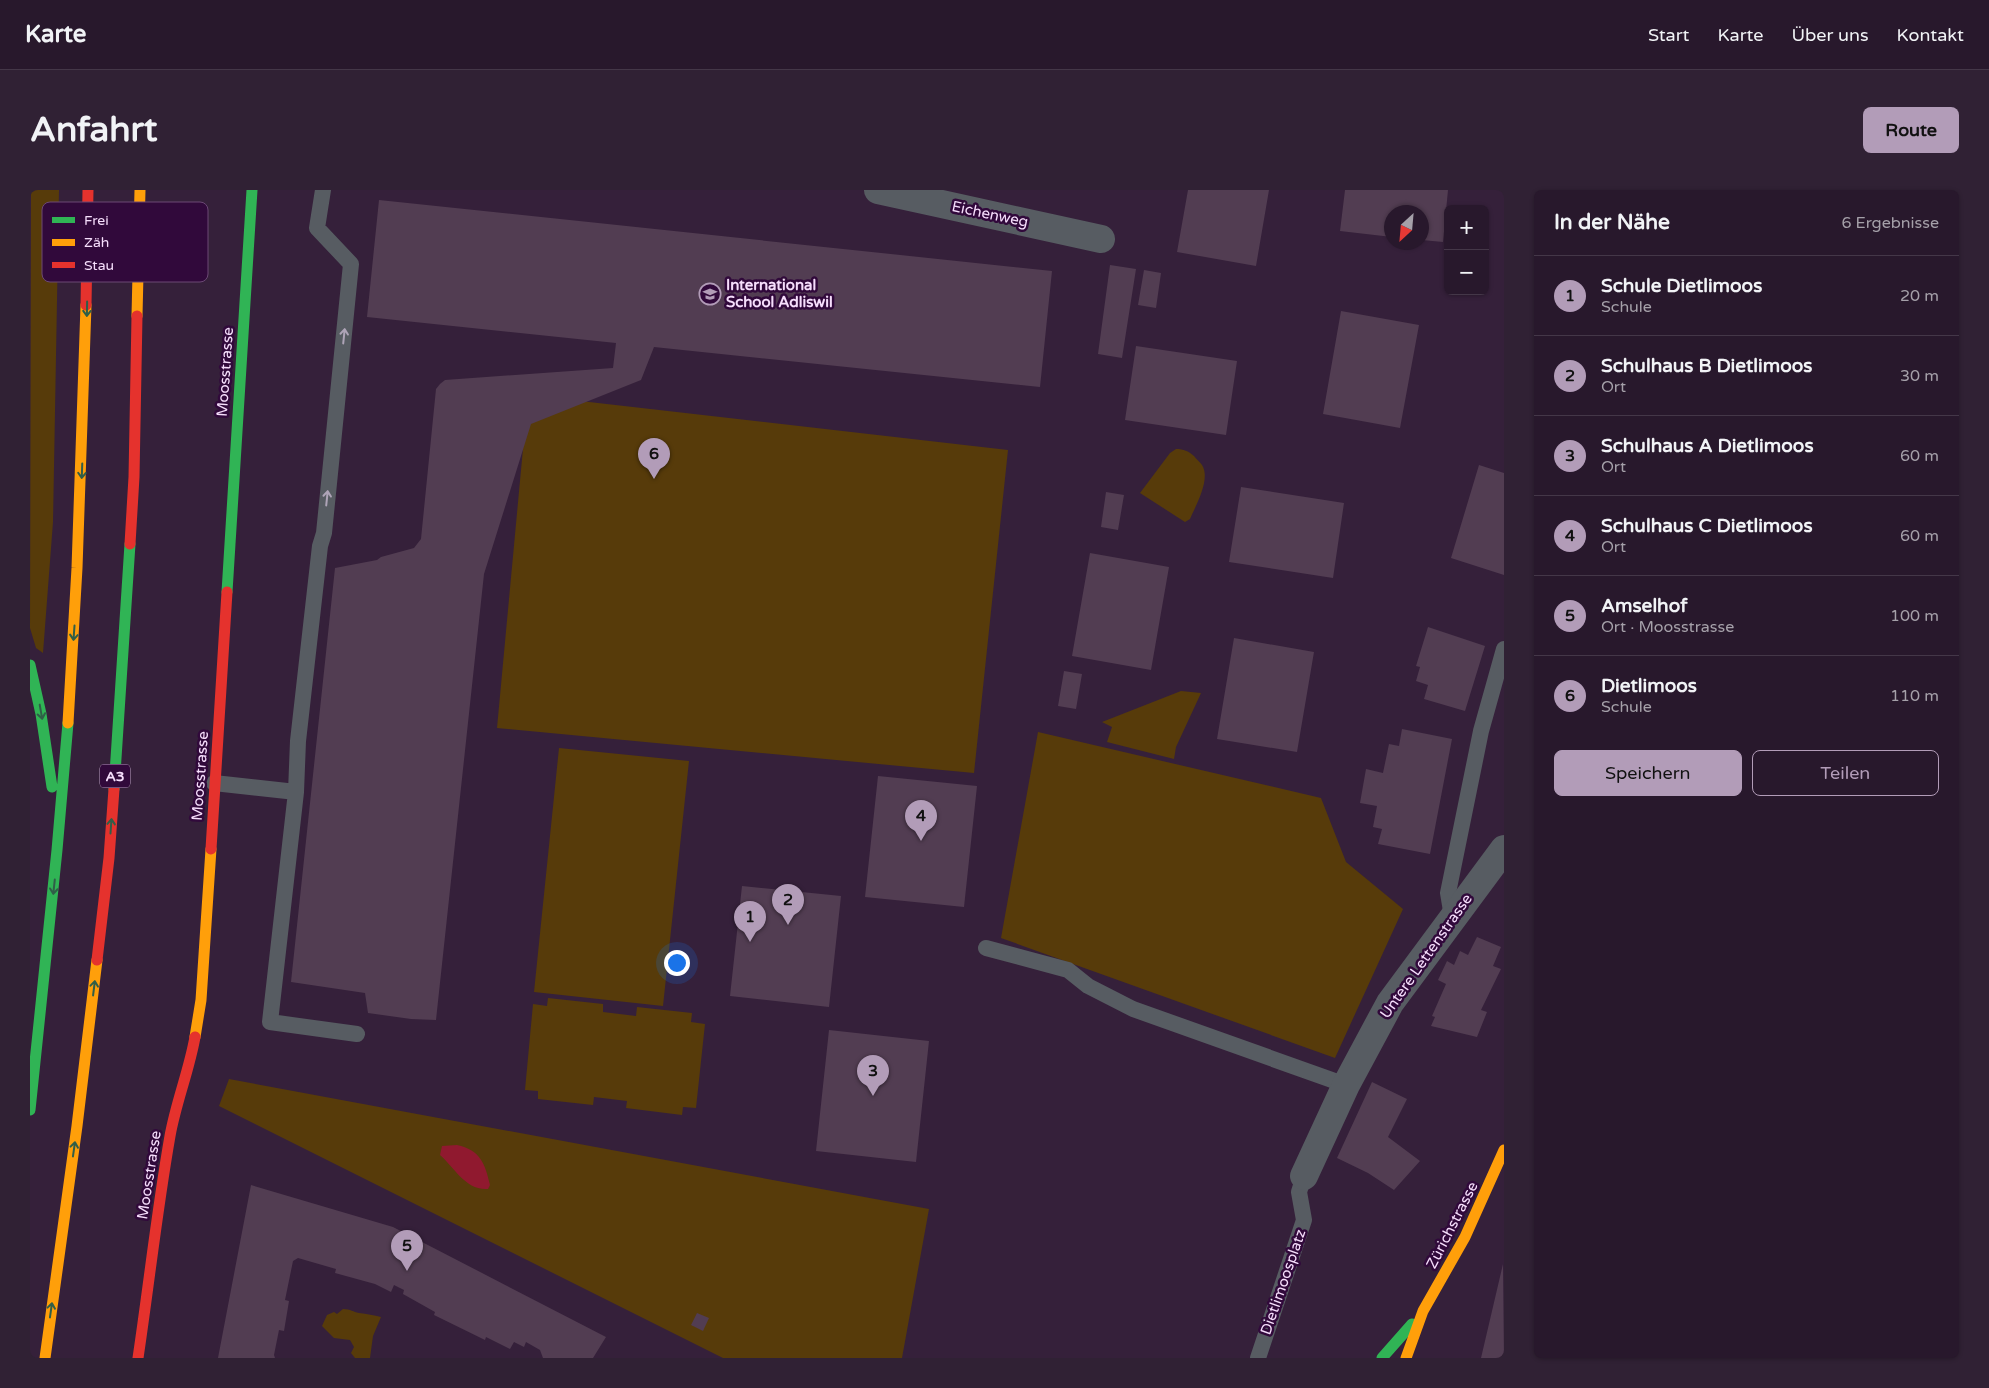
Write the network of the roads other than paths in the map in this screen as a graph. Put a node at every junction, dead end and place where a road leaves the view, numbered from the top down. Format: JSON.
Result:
{"nodes":[{"id":1,"x":252,"y":190,"type":"edge"},
{"id":2,"x":323,"y":190,"type":"edge"},
{"id":3,"x":878,"y":190,"type":"edge"},
{"id":4,"x":1101,"y":239,"type":"dead end"},
{"id":5,"x":87,"y":282,"type":"edge"},
{"id":6,"x":138,"y":282,"type":"edge"},
{"id":7,"x":1504,"y":649,"type":"edge"},
{"id":8,"x":30,"y":665,"type":"edge"},
{"id":9,"x":214,"y":784,"type":"junction"},
{"id":10,"x":296,"y":792,"type":"junction"},
{"id":11,"x":60,"y":838,"type":"junction"},
{"id":12,"x":1504,"y":848,"type":"edge"},
{"id":13,"x":1452,"y":917,"type":"junction"},
{"id":14,"x":986,"y":948,"type":"dead end"},
{"id":15,"x":356,"y":1034,"type":"dead end"},
{"id":16,"x":1346,"y":1085,"type":"junction"},
{"id":17,"x":30,"y":1110,"type":"edge"},
{"id":18,"x":1504,"y":1150,"type":"edge"},
{"id":19,"x":1304,"y":1176,"type":"joint"},
{"id":20,"x":1422,"y":1311,"type":"junction"},
{"id":21,"x":45,"y":1358,"type":"edge"},
{"id":22,"x":138,"y":1358,"type":"edge"},
{"id":23,"x":1258,"y":1358,"type":"edge"},
{"id":24,"x":1382,"y":1358,"type":"edge"},
{"id":25,"x":1406,"y":1358,"type":"edge"}],
"edges":[{"from":1,"to":9,"type":"main road","name":"Moosstrasse"},
{"from":10,"to":2,"type":"lane","one_way":true},
{"from":3,"to":4,"type":"street","name":"Eichenweg"},
{"from":5,"to":11,"type":"main road","one_way":true},
{"from":21,"to":6,"type":"main road","number":"A3","one_way":true},
{"from":7,"to":13,"type":"lane"},
{"from":8,"to":11,"type":"main road","one_way":true},
{"from":9,"to":10,"type":"lane"},
{"from":9,"to":22,"type":"main road","name":"Moosstrasse"},
{"from":10,"to":15,"type":"lane"},
{"from":11,"to":17,"type":"main road","one_way":true},
{"from":12,"to":13,"type":"street","name":"Untere Lettenstrasse"},
{"from":13,"to":16,"type":"street","name":"Untere Lettenstrasse"},
{"from":14,"to":16,"type":"lane"},
{"from":16,"to":19,"type":"street","name":"Untere Lettenstrasse"},
{"from":18,"to":20,"type":"main road","name":"Zürichstrasse"},
{"from":19,"to":23,"type":"lane","name":"Dietlimoosplatz"},
{"from":20,"to":24,"type":"main road","name":"Zürichstrasse"},
{"from":20,"to":25,"type":"main road","name":"Zürichstrasse"}]}
